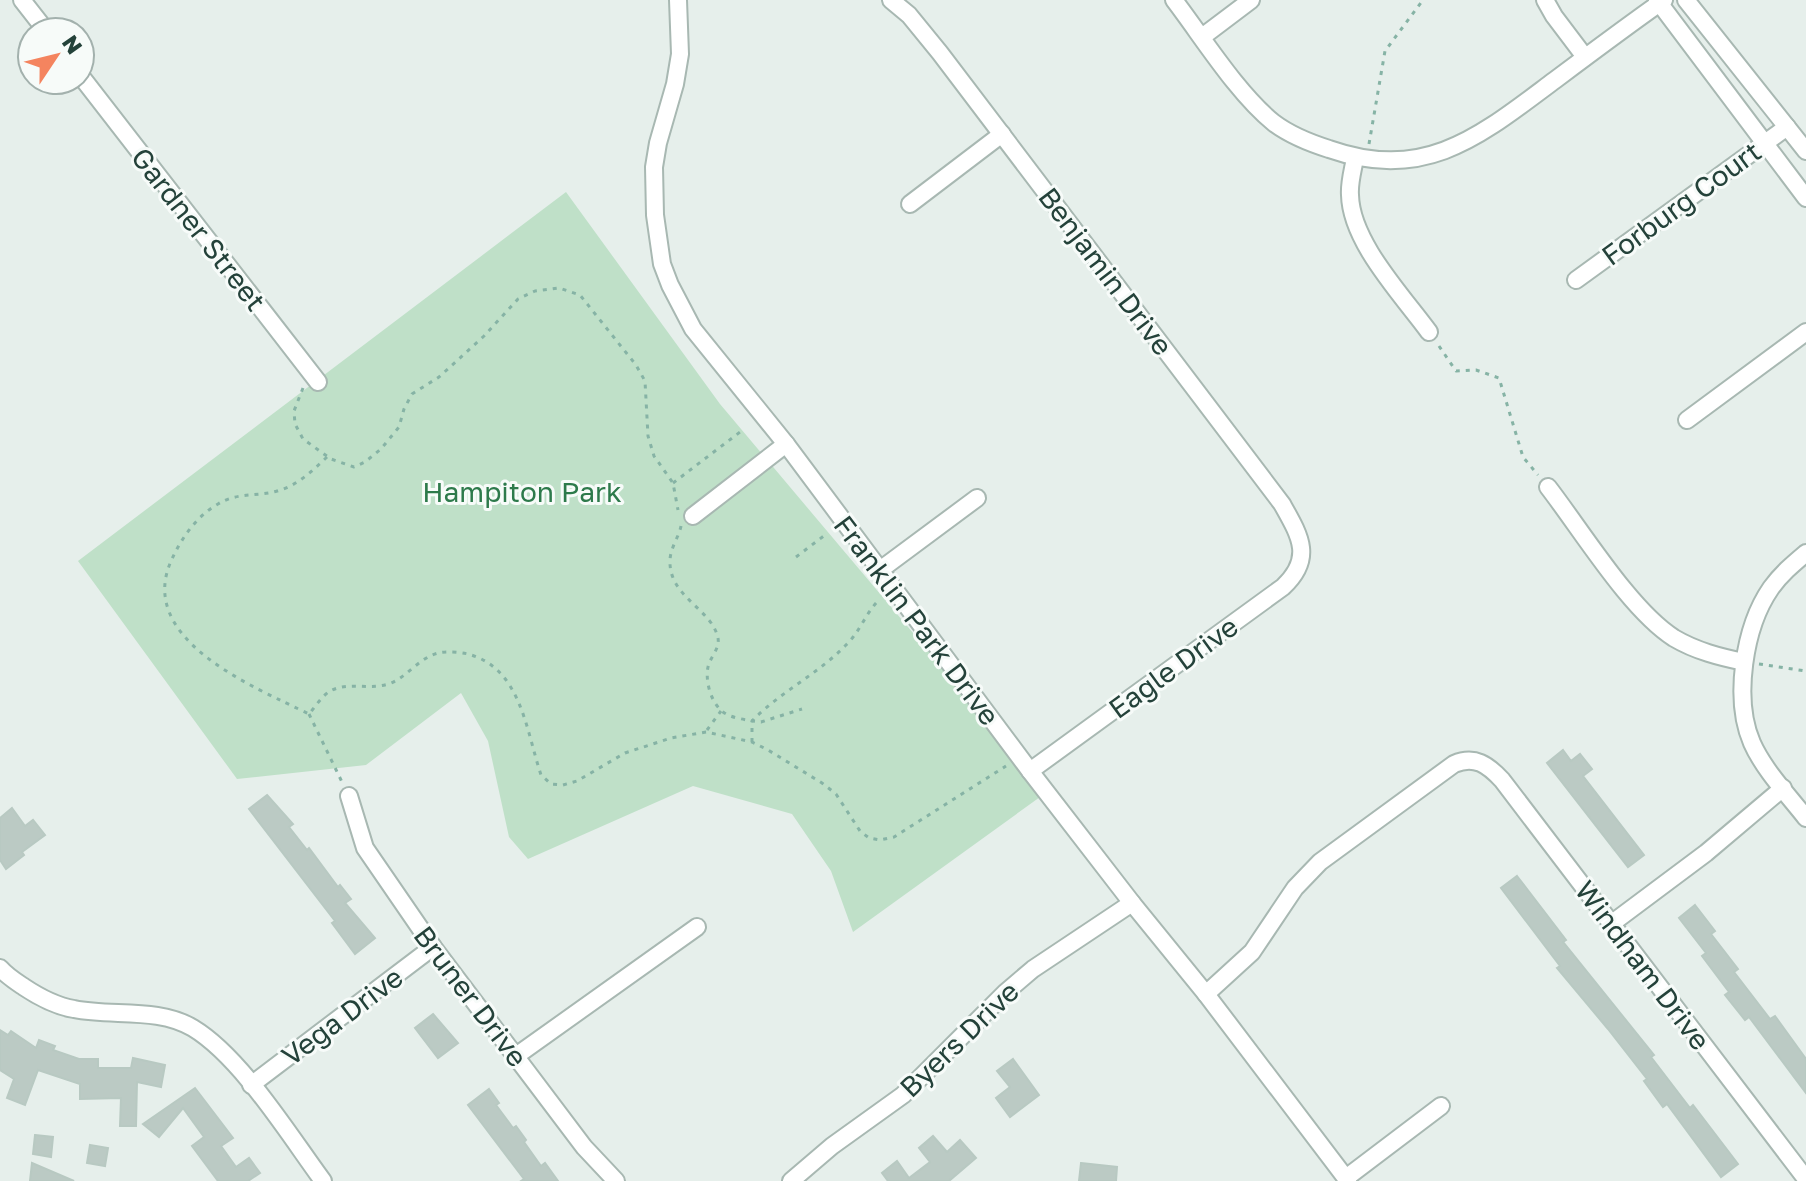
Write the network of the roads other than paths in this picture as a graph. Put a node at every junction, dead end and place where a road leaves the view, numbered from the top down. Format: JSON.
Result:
{"nodes":[{"id":1,"x":22,"y":0,"type":"edge"},
{"id":2,"x":678,"y":0,"type":"edge"},
{"id":3,"x":891,"y":0,"type":"edge"},
{"id":4,"x":1174,"y":0,"type":"edge"},
{"id":5,"x":1251,"y":0,"type":"edge"},
{"id":6,"x":1545,"y":0,"type":"edge"},
{"id":7,"x":1686,"y":0,"type":"edge"},
{"id":8,"x":1660,"y":1,"type":"edge"},
{"id":9,"x":34,"y":16,"type":"edge"},
{"id":10,"x":1202,"y":37,"type":"junction"},
{"id":11,"x":1585,"y":57,"type":"junction"},
{"id":12,"x":96,"y":96,"type":"edge"},
{"id":13,"x":1787,"y":127,"type":"junction"},
{"id":14,"x":1002,"y":134,"type":"junction"},
{"id":15,"x":1764,"y":142,"type":"junction"},
{"id":16,"x":1806,"y":151,"type":"edge"},
{"id":17,"x":1361,"y":159,"type":"junction"},
{"id":18,"x":1800,"y":178,"type":"edge"},
{"id":19,"x":1806,"y":198,"type":"edge"},
{"id":20,"x":910,"y":204,"type":"dead end"},
{"id":21,"x":1576,"y":280,"type":"dead end"},
{"id":22,"x":1429,"y":332,"type":"road end"},
{"id":23,"x":1806,"y":332,"type":"edge"},
{"id":24,"x":314,"y":378,"type":"road end"},
{"id":25,"x":1687,"y":420,"type":"dead end"},
{"id":26,"x":786,"y":444,"type":"junction"},
{"id":27,"x":1548,"y":487,"type":"road end"},
{"id":28,"x":977,"y":498,"type":"dead end"},
{"id":29,"x":693,"y":516,"type":"dead end"},
{"id":30,"x":1303,"y":553,"type":"joint"},
{"id":31,"x":1806,"y":553,"type":"edge"},
{"id":32,"x":880,"y":570,"type":"junction"},
{"id":33,"x":1744,"y":662,"type":"junction"},
{"id":34,"x":1025,"y":764,"type":"junction"},
{"id":35,"x":1783,"y":788,"type":"junction"},
{"id":36,"x":349,"y":796,"type":"road end"},
{"id":37,"x":1806,"y":818,"type":"edge"},
{"id":38,"x":1132,"y":903,"type":"junction"},
{"id":39,"x":1611,"y":924,"type":"junction"},
{"id":40,"x":697,"y":927,"type":"dead end"},
{"id":41,"x":433,"y":947,"type":"junction"},
{"id":42,"x":0,"y":968,"type":"edge"},
{"id":43,"x":1206,"y":994,"type":"junction"},
{"id":44,"x":516,"y":1056,"type":"junction"},
{"id":45,"x":251,"y":1085,"type":"junction"},
{"id":46,"x":1441,"y":1106,"type":"dead end"},
{"id":47,"x":1347,"y":1179,"type":"edge"},
{"id":48,"x":1803,"y":1179,"type":"edge"},
{"id":49,"x":323,"y":1181,"type":"edge"},
{"id":50,"x":616,"y":1181,"type":"edge"},
{"id":51,"x":791,"y":1181,"type":"edge"}],
"edges":[{"from":1,"to":9,"type":"street"},
{"from":2,"to":26,"type":"street","name":"Franklin Park Drive"},
{"from":3,"to":14,"type":"street","name":"Benjamin Drive"},
{"from":4,"to":10,"type":"street"},
{"from":5,"to":10,"type":"street"},
{"from":6,"to":11,"type":"street"},
{"from":7,"to":13,"type":"street"},
{"from":8,"to":11,"type":"street"},
{"from":8,"to":15,"type":"street"},
{"from":10,"to":17,"type":"street"},
{"from":11,"to":17,"type":"street"},
{"from":12,"to":24,"type":"street","name":"Gardner Street"},
{"from":13,"to":15,"type":"street","name":"Forburg Court"},
{"from":13,"to":16,"type":"street"},
{"from":14,"to":20,"type":"street"},
{"from":14,"to":30,"type":"street","name":"Benjamin Drive"},
{"from":15,"to":18,"type":"street"},
{"from":15,"to":21,"type":"street","name":"Forburg Court"},
{"from":17,"to":22,"type":"street"},
{"from":18,"to":19,"type":"street"},
{"from":23,"to":25,"type":"street"},
{"from":26,"to":29,"type":"street"},
{"from":26,"to":32,"type":"street","name":"Franklin Park Drive"},
{"from":27,"to":33,"type":"street"},
{"from":28,"to":32,"type":"street"},
{"from":30,"to":34,"type":"street","name":"Eagle Drive"},
{"from":31,"to":33,"type":"street"},
{"from":32,"to":34,"type":"street","name":"Franklin Park Drive"},
{"from":33,"to":35,"type":"street"},
{"from":34,"to":38,"type":"street","name":"Franklin Park Drive"},
{"from":35,"to":37,"type":"street"},
{"from":35,"to":39,"type":"street"},
{"from":36,"to":41,"type":"street","name":"Bruner Drive"},
{"from":38,"to":43,"type":"street","name":"Franklin Park Drive"},
{"from":38,"to":51,"type":"street","name":"Byers Drive"},
{"from":39,"to":43,"type":"street","name":"Windham Drive"},
{"from":39,"to":48,"type":"street","name":"Windham Drive"},
{"from":40,"to":44,"type":"street"},
{"from":41,"to":44,"type":"street","name":"Bruner Drive"},
{"from":41,"to":45,"type":"street","name":"Vega Drive"},
{"from":42,"to":45,"type":"street"},
{"from":43,"to":47,"type":"street","name":"Franklin Park Drive"},
{"from":44,"to":50,"type":"street","name":"Bruner Drive"},
{"from":45,"to":49,"type":"street"},
{"from":46,"to":47,"type":"street"}]}
